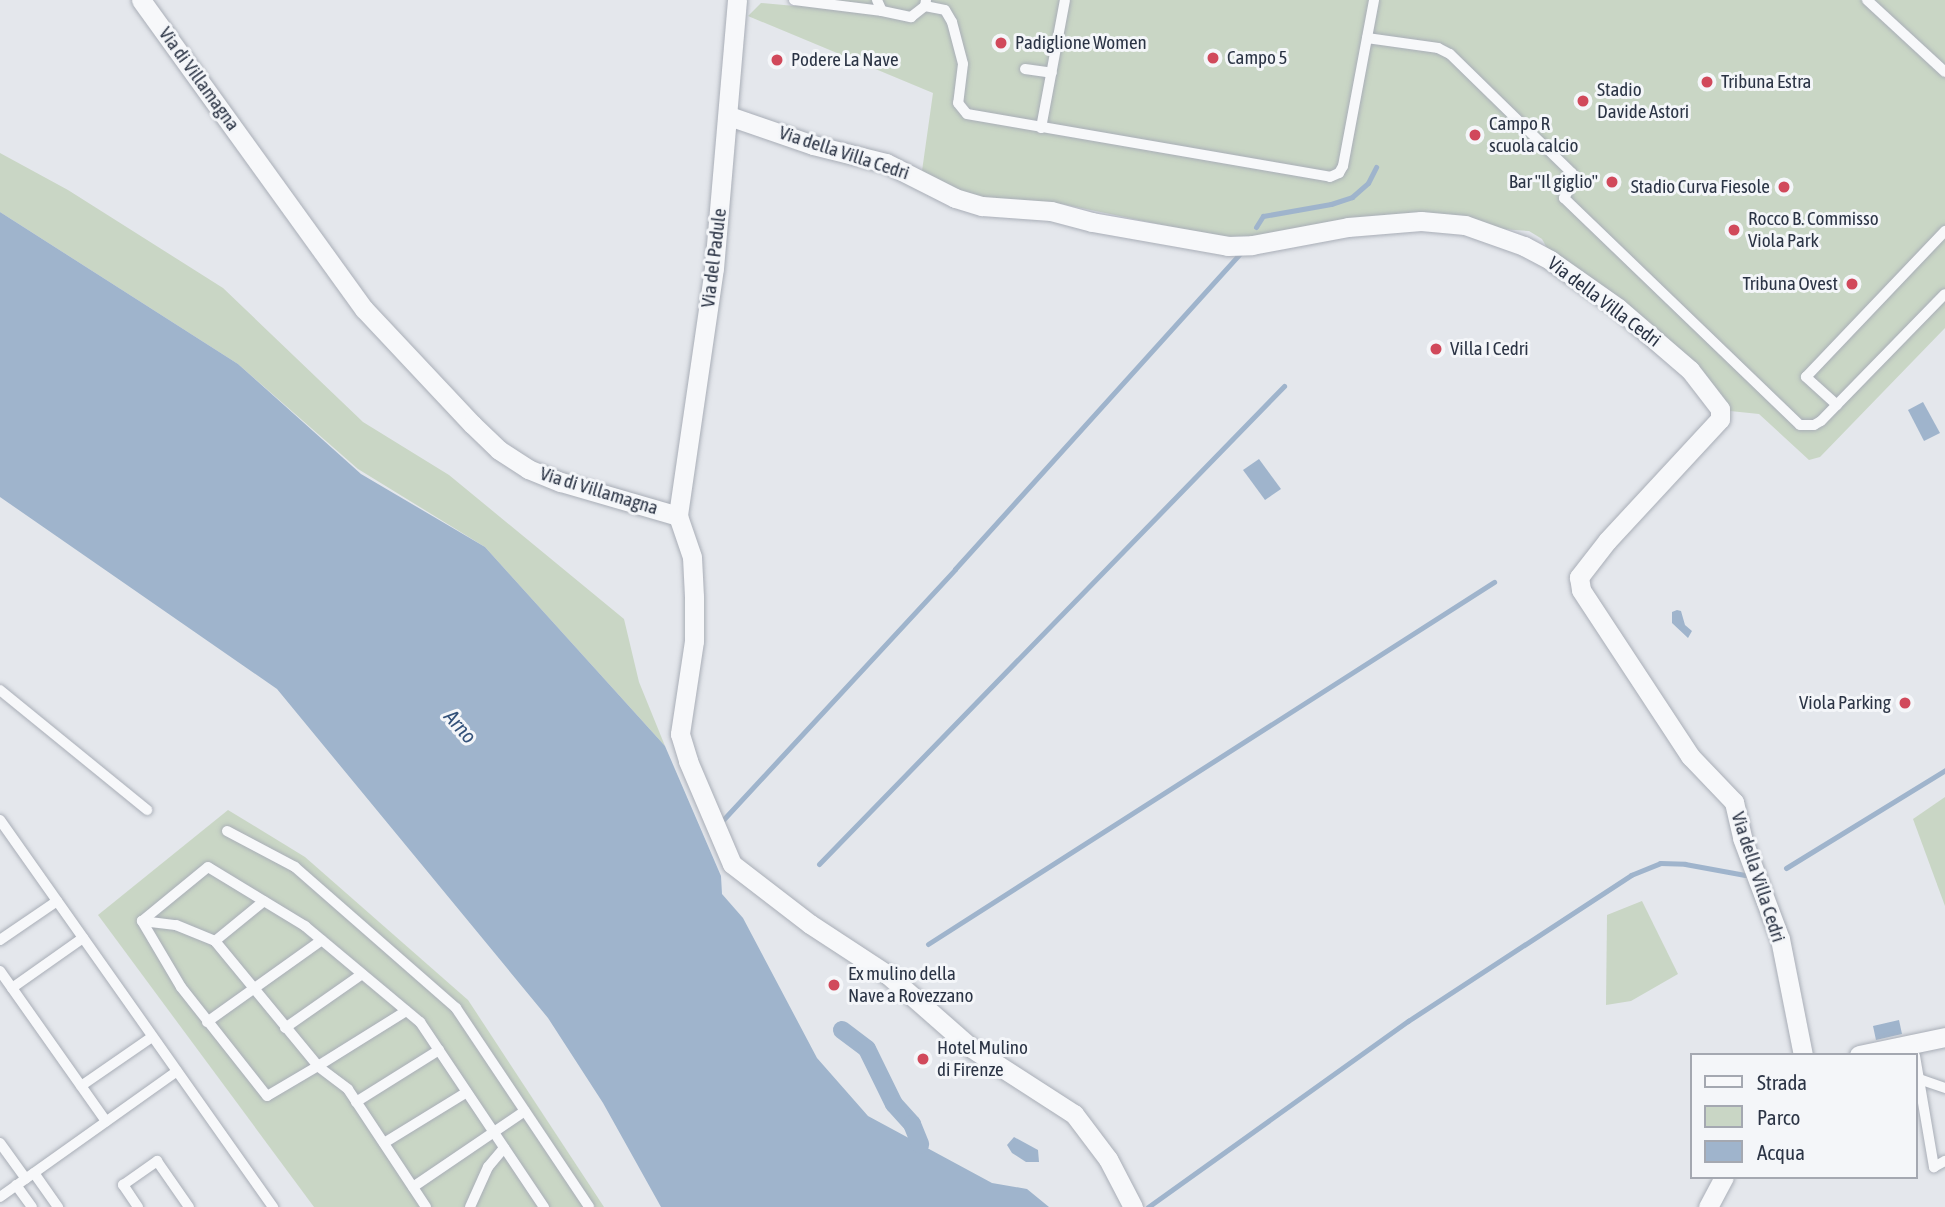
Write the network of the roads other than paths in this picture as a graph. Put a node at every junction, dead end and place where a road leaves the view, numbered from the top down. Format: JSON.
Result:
{"nodes":[{"id":1,"x":141,"y":0,"type":"edge"},
{"id":2,"x":737,"y":0,"type":"edge"},
{"id":3,"x":794,"y":0,"type":"edge"},
{"id":4,"x":877,"y":0,"type":"edge"},
{"id":5,"x":1065,"y":0,"type":"edge"},
{"id":6,"x":1374,"y":0,"type":"edge"},
{"id":7,"x":1867,"y":0,"type":"edge"},
{"id":8,"x":926,"y":3,"type":"edge"},
{"id":9,"x":882,"y":11,"type":"junction"},
{"id":10,"x":1367,"y":38,"type":"junction"},
{"id":11,"x":1025,"y":69,"type":"dead end"},
{"id":12,"x":1945,"y":72,"type":"edge"},
{"id":13,"x":1052,"y":73,"type":"junction"},
{"id":14,"x":729,"y":116,"type":"junction"},
{"id":15,"x":1041,"y":128,"type":"junction"},
{"id":16,"x":1945,"y":231,"type":"edge"},
{"id":17,"x":1945,"y":294,"type":"edge"},
{"id":18,"x":1837,"y":405,"type":"junction"},
{"id":19,"x":678,"y":516,"type":"junction"},
{"id":20,"x":0,"y":690,"type":"edge"},
{"id":21,"x":147,"y":810,"type":"dead end"},
{"id":22,"x":0,"y":820,"type":"edge"},
{"id":23,"x":227,"y":831,"type":"dead end"},
{"id":24,"x":57,"y":901,"type":"junction"},
{"id":25,"x":264,"y":901,"type":"junction"},
{"id":26,"x":142,"y":920,"type":"junction"},
{"id":27,"x":83,"y":939,"type":"junction"},
{"id":28,"x":0,"y":940,"type":"edge"},
{"id":29,"x":322,"y":940,"type":"junction"},
{"id":30,"x":215,"y":941,"type":"junction"},
{"id":31,"x":0,"y":971,"type":"edge"},
{"id":32,"x":362,"y":974,"type":"junction"},
{"id":33,"x":12,"y":988,"type":"junction"},
{"id":34,"x":252,"y":990,"type":"junction"},
{"id":35,"x":406,"y":1011,"type":"junction"},
{"id":36,"x":207,"y":1022,"type":"junction"},
{"id":37,"x":285,"y":1028,"type":"junction"},
{"id":38,"x":152,"y":1037,"type":"junction"},
{"id":39,"x":1945,"y":1037,"type":"edge"},
{"id":40,"x":439,"y":1050,"type":"junction"},
{"id":41,"x":1915,"y":1051,"type":"edge"},
{"id":42,"x":1803,"y":1053,"type":"edge"},
{"id":43,"x":1887,"y":1053,"type":"edge"},
{"id":44,"x":1917,"y":1065,"type":"edge"},
{"id":45,"x":318,"y":1066,"type":"junction"},
{"id":46,"x":177,"y":1070,"type":"junction"},
{"id":47,"x":1919,"y":1079,"type":"junction"},
{"id":48,"x":81,"y":1086,"type":"junction"},
{"id":49,"x":1945,"y":1088,"type":"edge"},
{"id":50,"x":467,"y":1092,"type":"junction"},
{"id":51,"x":356,"y":1102,"type":"junction"},
{"id":52,"x":525,"y":1111,"type":"junction"},
{"id":53,"x":106,"y":1121,"type":"junction"},
{"id":54,"x":494,"y":1133,"type":"junction"},
{"id":55,"x":0,"y":1143,"type":"edge"},
{"id":56,"x":384,"y":1143,"type":"junction"},
{"id":57,"x":505,"y":1149,"type":"junction"},
{"id":58,"x":1945,"y":1161,"type":"edge"},
{"id":59,"x":25,"y":1179,"type":"junction"},
{"id":60,"x":1723,"y":1179,"type":"edge"},
{"id":61,"x":413,"y":1187,"type":"junction"},
{"id":62,"x":0,"y":1197,"type":"edge"},
{"id":63,"x":32,"y":1207,"type":"edge"},
{"id":64,"x":58,"y":1207,"type":"edge"},
{"id":65,"x":138,"y":1207,"type":"edge"},
{"id":66,"x":189,"y":1207,"type":"edge"},
{"id":67,"x":273,"y":1207,"type":"edge"},
{"id":68,"x":426,"y":1207,"type":"edge"},
{"id":69,"x":470,"y":1207,"type":"edge"},
{"id":70,"x":544,"y":1207,"type":"edge"},
{"id":71,"x":589,"y":1207,"type":"edge"},
{"id":72,"x":1133,"y":1207,"type":"edge"},
{"id":73,"x":1708,"y":1207,"type":"edge"}],
"edges":[{"from":1,"to":19,"type":"street","name":"Via di Villamagna"},
{"from":2,"to":14,"type":"street","name":"Via del Padule"},
{"from":3,"to":9,"type":"lane"},
{"from":4,"to":9,"type":"lane"},
{"from":5,"to":13,"type":"lane"},
{"from":6,"to":10,"type":"lane"},
{"from":7,"to":12,"type":"lane"},
{"from":8,"to":9,"type":"lane"},
{"from":8,"to":15,"type":"lane"},
{"from":10,"to":15,"type":"lane"},
{"from":10,"to":18,"type":"lane"},
{"from":11,"to":13,"type":"lane"},
{"from":13,"to":15,"type":"lane"},
{"from":14,"to":19,"type":"street","name":"Via del Padule"},
{"from":14,"to":42,"type":"street","name":"Via della Villa Cedri"},
{"from":16,"to":18,"type":"lane"},
{"from":17,"to":18,"type":"lane"},
{"from":19,"to":72,"type":"street","name":"Via di Villamagna"},
{"from":20,"to":21,"type":"lane"},
{"from":22,"to":24,"type":"lane"},
{"from":23,"to":52,"type":"lane"},
{"from":24,"to":27,"type":"lane"},
{"from":24,"to":28,"type":"lane"},
{"from":25,"to":26,"type":"lane"},
{"from":25,"to":29,"type":"lane"},
{"from":25,"to":30,"type":"lane"},
{"from":26,"to":30,"type":"lane"},
{"from":26,"to":36,"type":"lane"},
{"from":27,"to":33,"type":"lane"},
{"from":27,"to":38,"type":"lane"},
{"from":29,"to":32,"type":"lane"},
{"from":29,"to":34,"type":"lane"},
{"from":30,"to":34,"type":"lane"},
{"from":31,"to":33,"type":"lane"},
{"from":32,"to":35,"type":"lane"},
{"from":32,"to":37,"type":"lane"},
{"from":33,"to":48,"type":"lane"},
{"from":34,"to":36,"type":"lane"},
{"from":34,"to":37,"type":"lane"},
{"from":35,"to":40,"type":"lane"},
{"from":35,"to":45,"type":"lane"},
{"from":36,"to":45,"type":"lane"},
{"from":37,"to":45,"type":"lane"},
{"from":38,"to":46,"type":"lane"},
{"from":38,"to":48,"type":"lane"},
{"from":39,"to":41,"type":"street"},
{"from":40,"to":50,"type":"lane"},
{"from":40,"to":51,"type":"lane"},
{"from":41,"to":43,"type":"street"},
{"from":44,"to":47,"type":"lane"},
{"from":45,"to":51,"type":"lane"},
{"from":46,"to":53,"type":"lane"},
{"from":46,"to":67,"type":"lane"},
{"from":47,"to":49,"type":"lane"},
{"from":47,"to":58,"type":"lane"},
{"from":48,"to":53,"type":"lane"},
{"from":50,"to":54,"type":"lane"},
{"from":50,"to":56,"type":"lane"},
{"from":51,"to":56,"type":"lane"},
{"from":52,"to":54,"type":"lane"},
{"from":52,"to":71,"type":"lane"},
{"from":53,"to":59,"type":"lane"},
{"from":54,"to":57,"type":"lane"},
{"from":54,"to":61,"type":"lane"},
{"from":55,"to":59,"type":"lane"},
{"from":56,"to":61,"type":"lane"},
{"from":57,"to":69,"type":"lane"},
{"from":57,"to":70,"type":"lane"},
{"from":59,"to":62,"type":"lane"},
{"from":59,"to":63,"type":"lane"},
{"from":59,"to":64,"type":"lane"},
{"from":60,"to":73,"type":"street"},
{"from":61,"to":68,"type":"lane"},
{"from":65,"to":66,"type":"lane"}]}
